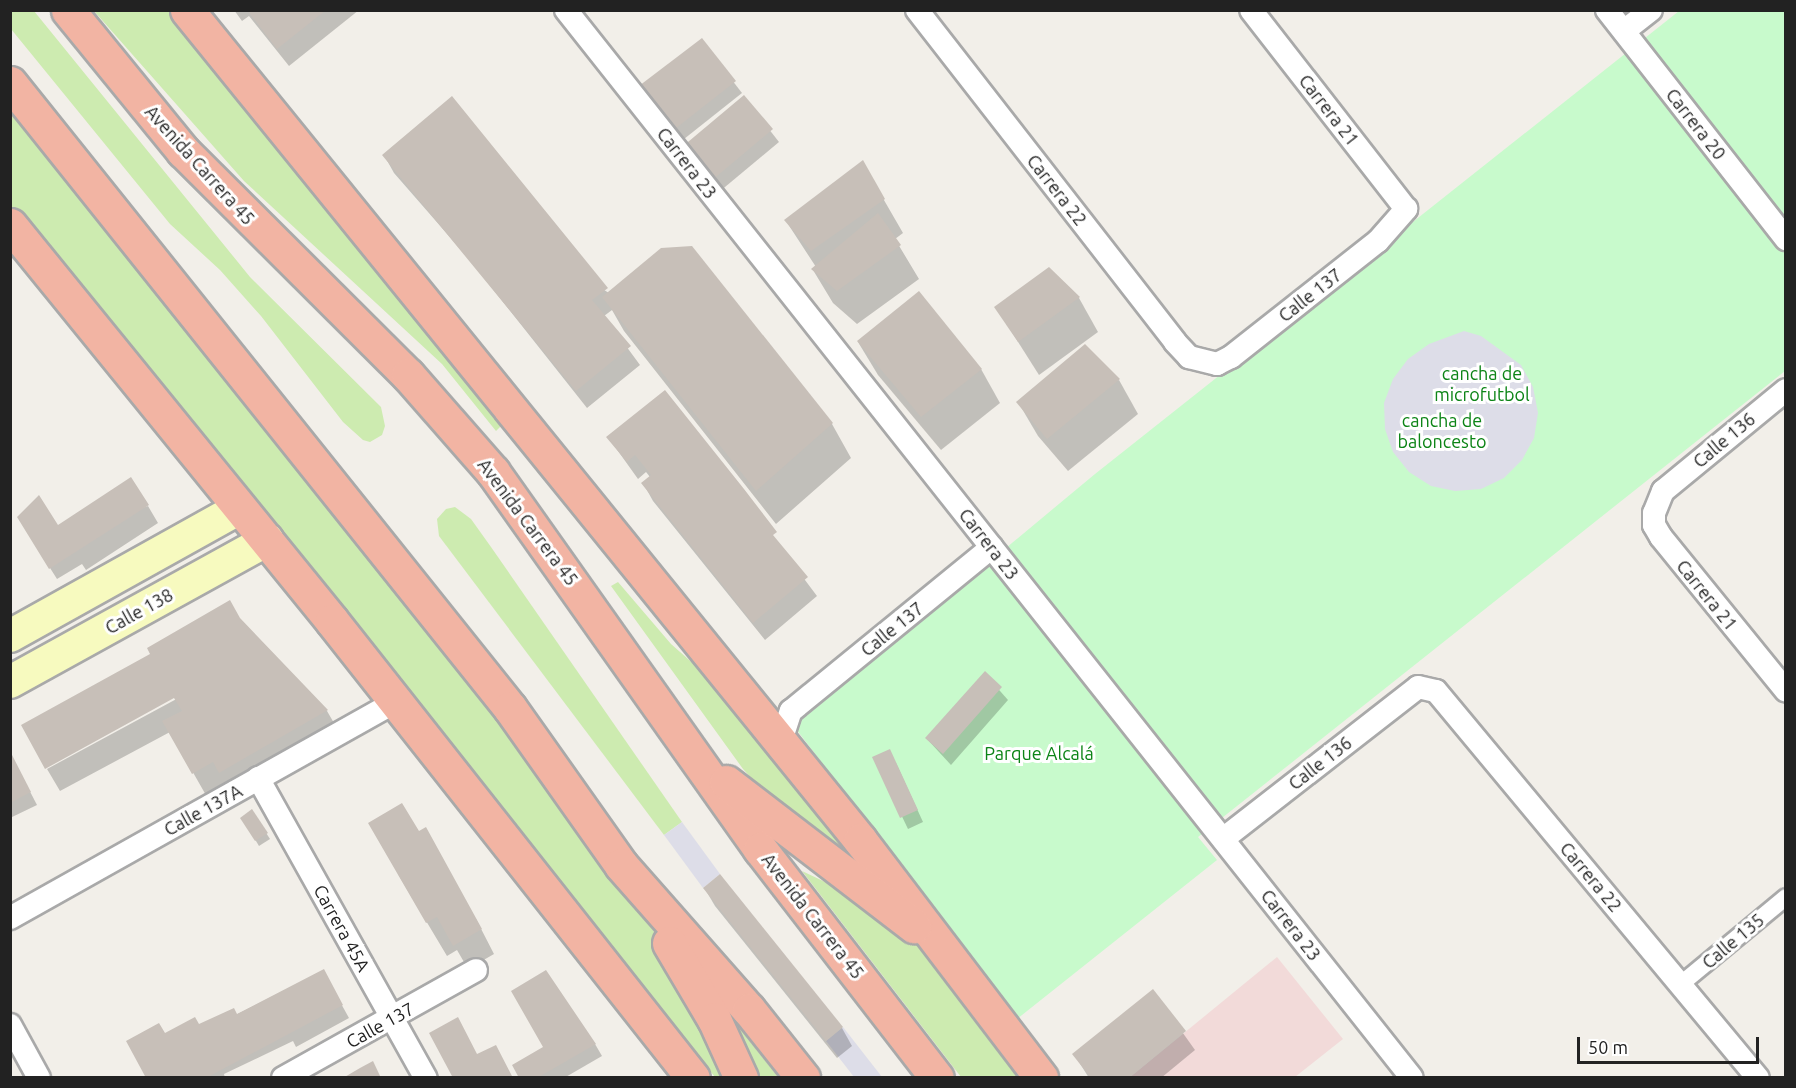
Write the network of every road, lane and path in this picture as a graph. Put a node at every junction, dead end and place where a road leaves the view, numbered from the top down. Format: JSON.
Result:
{"nodes":[{"id":1,"x":68,"y":10,"type":"edge"},
{"id":2,"x":187,"y":10,"type":"edge"},
{"id":3,"x":566,"y":10,"type":"edge"},
{"id":4,"x":917,"y":10,"type":"edge"},
{"id":5,"x":1251,"y":10,"type":"edge"},
{"id":6,"x":1607,"y":10,"type":"edge"},
{"id":7,"x":1651,"y":10,"type":"edge"},
{"id":8,"x":1624,"y":32,"type":"junction"},
{"id":9,"x":10,"y":84,"type":"edge"},
{"id":10,"x":1406,"y":209,"type":"joint"},
{"id":11,"x":10,"y":225,"type":"edge"},
{"id":12,"x":1785,"y":238,"type":"edge"},
{"id":13,"x":1202,"y":363,"type":"joint"},
{"id":14,"x":1785,"y":390,"type":"edge"},
{"id":15,"x":1663,"y":491,"type":"joint"},
{"id":16,"x":240,"y":508,"type":"junction"},
{"id":17,"x":267,"y":540,"type":"junction"},
{"id":18,"x":992,"y":547,"type":"junction"},
{"id":19,"x":10,"y":636,"type":"edge"},
{"id":20,"x":10,"y":682,"type":"edge"},
{"id":21,"x":1418,"y":687,"type":"joint"},
{"id":22,"x":1785,"y":691,"type":"edge"},
{"id":23,"x":395,"y":702,"type":"junction"},
{"id":24,"x":791,"y":711,"type":"junction"},
{"id":25,"x":756,"y":715,"type":"junction"},
{"id":26,"x":780,"y":744,"type":"junction"},
{"id":27,"x":690,"y":752,"type":"junction"},
{"id":28,"x":258,"y":778,"type":"junction"},
{"id":29,"x":1223,"y":839,"type":"junction"},
{"id":30,"x":621,"y":865,"type":"junction"},
{"id":31,"x":1785,"y":897,"type":"edge"},
{"id":32,"x":10,"y":918,"type":"edge"},
{"id":33,"x":949,"y":957,"type":"junction"},
{"id":34,"x":476,"y":970,"type":"dead end"},
{"id":35,"x":1681,"y":984,"type":"junction"},
{"id":36,"x":393,"y":1018,"type":"junction"},
{"id":37,"x":10,"y":1025,"type":"edge"},
{"id":38,"x":39,"y":1077,"type":"edge"},
{"id":39,"x":283,"y":1077,"type":"edge"},
{"id":40,"x":426,"y":1077,"type":"edge"},
{"id":41,"x":693,"y":1077,"type":"edge"},
{"id":42,"x":741,"y":1077,"type":"edge"},
{"id":43,"x":803,"y":1077,"type":"edge"},
{"id":44,"x":937,"y":1077,"type":"edge"},
{"id":45,"x":1041,"y":1077,"type":"edge"},
{"id":46,"x":1412,"y":1077,"type":"edge"},
{"id":47,"x":1758,"y":1077,"type":"edge"}],
"edges":[{"from":1,"to":27,"type":"highway","name":"Avenida Carrera 45"},
{"from":2,"to":25,"type":"highway"},
{"from":3,"to":18,"type":"street","name":"Carrera 23"},
{"from":4,"to":13,"type":"street","name":"Carrera 22"},
{"from":5,"to":10,"type":"street","name":"Carrera 21"},
{"from":6,"to":8,"type":"street","name":"Carrera 20"},
{"from":7,"to":8,"type":"street"},
{"from":8,"to":12,"type":"street","name":"Carrera 20"},
{"from":9,"to":30,"type":"highway"},
{"from":10,"to":13,"type":"street","name":"Calle 137"},
{"from":11,"to":16,"type":"highway"},
{"from":14,"to":15,"type":"street","name":"Calle 136"},
{"from":15,"to":22,"type":"street","name":"Carrera 21"},
{"from":16,"to":17,"type":"highway"},
{"from":16,"to":19,"type":"main road"},
{"from":17,"to":20,"type":"main road","name":"Calle 138"},
{"from":17,"to":23,"type":"highway"},
{"from":18,"to":24,"type":"street","name":"Calle 137"},
{"from":18,"to":29,"type":"street","name":"Carrera 23"},
{"from":21,"to":29,"type":"street","name":"Calle 136"},
{"from":21,"to":35,"type":"street","name":"Carrera 22"},
{"from":23,"to":28,"type":"street","name":"Calle 137A"},
{"from":23,"to":41,"type":"highway"},
{"from":24,"to":25,"type":"street"},
{"from":24,"to":26,"type":"street"},
{"from":25,"to":26,"type":"highway"},
{"from":26,"to":33,"type":"highway"},
{"from":27,"to":33,"type":"highway"},
{"from":27,"to":44,"type":"highway","name":"Avenida Carrera 45"},
{"from":28,"to":32,"type":"street","name":"Calle 137A"},
{"from":28,"to":36,"type":"street","name":"Carrera 45A"},
{"from":29,"to":46,"type":"street","name":"Carrera 23"},
{"from":30,"to":42,"type":"highway"},
{"from":30,"to":43,"type":"highway"},
{"from":31,"to":35,"type":"street","name":"Calle 135"},
{"from":33,"to":45,"type":"highway"},
{"from":34,"to":36,"type":"street","name":"Calle 137"},
{"from":35,"to":47,"type":"street","name":"Carrera 22"},
{"from":36,"to":39,"type":"street","name":"Calle 137"},
{"from":36,"to":40,"type":"street","name":"Carrera 45A"},
{"from":37,"to":38,"type":"street"}]}
